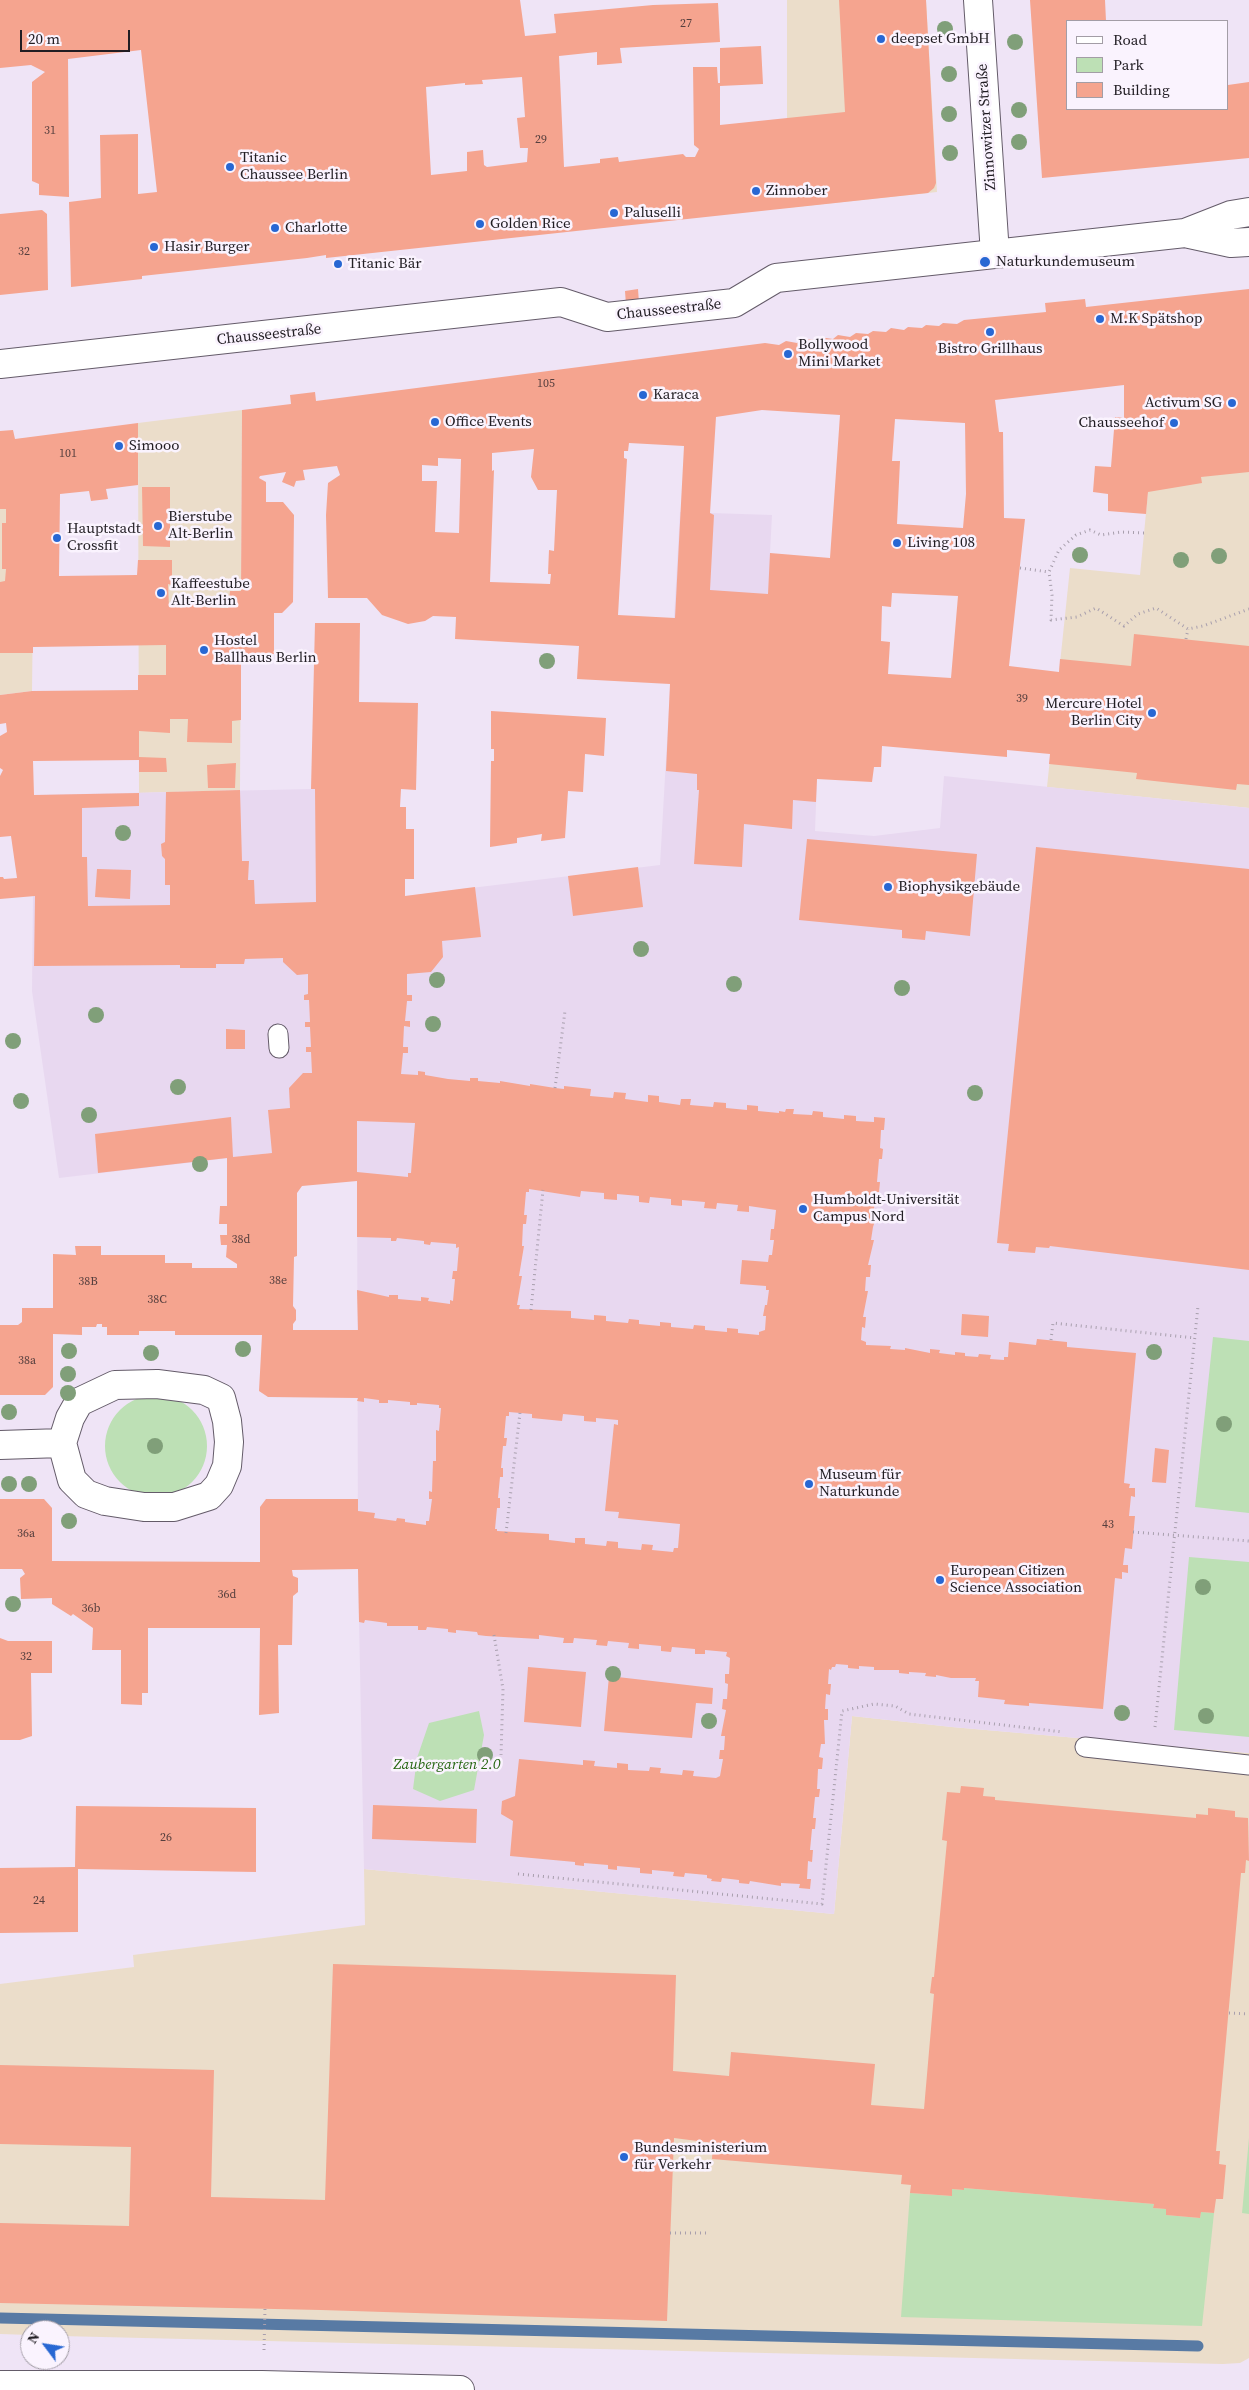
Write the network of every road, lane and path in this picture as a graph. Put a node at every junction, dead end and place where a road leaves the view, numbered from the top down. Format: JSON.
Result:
{"nodes":[{"id":1,"x":978,"y":0,"type":"edge"},
{"id":2,"x":1249,"y":212,"type":"edge"},
{"id":3,"x":1185,"y":233,"type":"junction"},
{"id":4,"x":1249,"y":242,"type":"edge"},
{"id":5,"x":995,"y":254,"type":"junction"},
{"id":6,"x":0,"y":364,"type":"edge"},
{"id":7,"x":1144,"y":533,"type":"dead end"},
{"id":8,"x":1020,"y":568,"type":"dead end"},
{"id":9,"x":1049,"y":572,"type":"junction"},
{"id":10,"x":1249,"y":610,"type":"edge"},
{"id":11,"x":1188,"y":629,"type":"junction"},
{"id":12,"x":1186,"y":639,"type":"dead end"},
{"id":13,"x":565,"y":1011,"type":"dead end"},
{"id":14,"x":556,"y":1088,"type":"dead end"},
{"id":15,"x":543,"y":1190,"type":"dead end"},
{"id":16,"x":1198,"y":1306,"type":"dead end"},
{"id":17,"x":531,"y":1310,"type":"dead end"},
{"id":18,"x":1195,"y":1338,"type":"junction"},
{"id":19,"x":1051,"y":1340,"type":"dead end"},
{"id":20,"x":520,"y":1413,"type":"dead end"},
{"id":21,"x":62,"y":1443,"type":"junction"},
{"id":22,"x":0,"y":1445,"type":"edge"},
{"id":23,"x":1133,"y":1532,"type":"dead end"},
{"id":24,"x":506,"y":1533,"type":"dead end"},
{"id":25,"x":1174,"y":1536,"type":"junction"},
{"id":26,"x":1249,"y":1541,"type":"edge"},
{"id":27,"x":494,"y":1635,"type":"dead end"},
{"id":28,"x":1085,"y":1747,"type":"joint"},
{"id":29,"x":1152,"y":1753,"type":"junction"},
{"id":30,"x":501,"y":1755,"type":"dead end"},
{"id":31,"x":1249,"y":1765,"type":"edge"},
{"id":32,"x":518,"y":1874,"type":"dead end"},
{"id":33,"x":1229,"y":2013,"type":"dead end"},
{"id":34,"x":1249,"y":2014,"type":"edge"},
{"id":35,"x":670,"y":2233,"type":"dead end"},
{"id":36,"x":708,"y":2234,"type":"dead end"},
{"id":37,"x":265,"y":2308,"type":"dead end"},
{"id":38,"x":264,"y":2350,"type":"dead end"},
{"id":39,"x":0,"y":2384,"type":"edge"},
{"id":40,"x":460,"y":2390,"type":"edge"}],
"edges":[{"from":1,"to":5,"type":"main road","name":"Zinnowitzer Straße"},
{"from":2,"to":3,"type":"main road","name":"Chausseestraße"},
{"from":3,"to":4,"type":"main road","name":"Chausseestraße"},
{"from":3,"to":5,"type":"main road","name":"Chausseestraße"},
{"from":5,"to":6,"type":"main road","name":"Chausseestraße"},
{"from":7,"to":9,"type":"path"},
{"from":8,"to":9,"type":"path"},
{"from":9,"to":11,"type":"path"},
{"from":10,"to":11,"type":"path"},
{"from":11,"to":12,"type":"path"},
{"from":13,"to":14,"type":"path"},
{"from":15,"to":17,"type":"path"},
{"from":16,"to":18,"type":"path"},
{"from":18,"to":19,"type":"path"},
{"from":18,"to":25,"type":"path"},
{"from":20,"to":24,"type":"path"},
{"from":21,"to":21,"type":"main road"},
{"from":21,"to":22,"type":"main road"},
{"from":23,"to":25,"type":"path"},
{"from":25,"to":26,"type":"path"},
{"from":25,"to":29,"type":"path"},
{"from":27,"to":30,"type":"path"},
{"from":28,"to":29,"type":"lane"},
{"from":28,"to":32,"type":"path"},
{"from":29,"to":31,"type":"lane"},
{"from":33,"to":34,"type":"path"},
{"from":35,"to":36,"type":"path"},
{"from":37,"to":38,"type":"path"},
{"from":39,"to":40,"type":"main road"}]}
